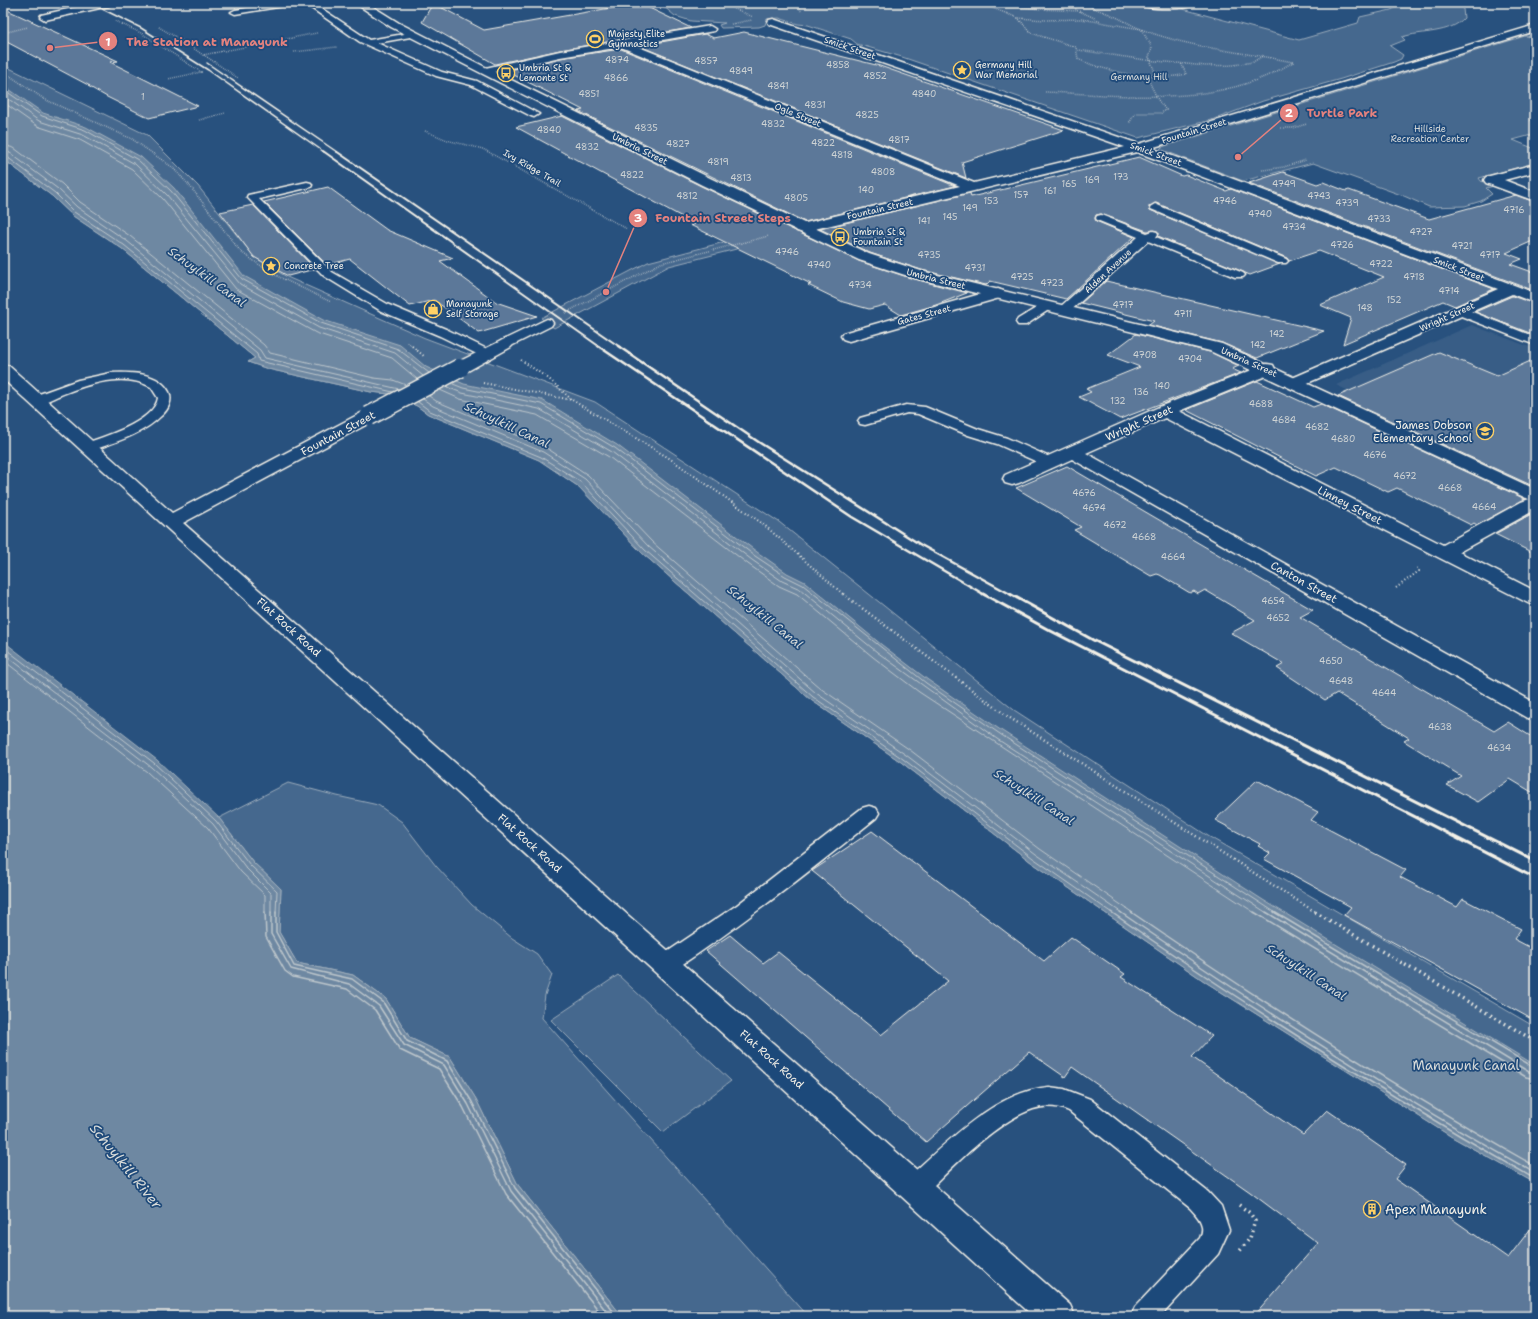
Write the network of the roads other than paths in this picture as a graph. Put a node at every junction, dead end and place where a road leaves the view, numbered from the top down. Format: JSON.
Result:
{"nodes":[{"id":1,"x":109,"y":3,"type":"edge"},
{"id":2,"x":290,"y":3,"type":"edge"},
{"id":3,"x":308,"y":3,"type":"edge"},
{"id":4,"x":360,"y":3,"type":"edge"},
{"id":5,"x":1143,"y":3,"type":"edge"},
{"id":6,"x":1192,"y":3,"type":"edge"},
{"id":7,"x":235,"y":12,"type":"dead end"},
{"id":8,"x":45,"y":17,"type":"dead end"},
{"id":9,"x":773,"y":22,"type":"dead end"},
{"id":10,"x":1535,"y":28,"type":"edge"},
{"id":11,"x":710,"y":29,"type":"dead end"},
{"id":12,"x":1524,"y":32,"type":"junction"},
{"id":13,"x":413,"y":34,"type":"junction"},
{"id":14,"x":1535,"y":35,"type":"edge"},
{"id":15,"x":369,"y":42,"type":"junction"},
{"id":16,"x":623,"y":44,"type":"junction"},
{"id":17,"x":485,"y":72,"type":"junction"},
{"id":18,"x":450,"y":77,"type":"junction"},
{"id":19,"x":534,"y":114,"type":"dead end"},
{"id":20,"x":1139,"y":147,"type":"junction"},
{"id":21,"x":1535,"y":168,"type":"edge"},
{"id":22,"x":307,"y":185,"type":"dead end"},
{"id":23,"x":973,"y":187,"type":"junction"},
{"id":24,"x":1535,"y":197,"type":"edge"},
{"id":25,"x":1154,"y":207,"type":"dead end"},
{"id":26,"x":1101,"y":218,"type":"dead end"},
{"id":27,"x":802,"y":228,"type":"junction"},
{"id":28,"x":1150,"y":236,"type":"junction"},
{"id":29,"x":1282,"y":260,"type":"dead end"},
{"id":30,"x":1239,"y":275,"type":"dead end"},
{"id":31,"x":1511,"y":289,"type":"junction"},
{"id":32,"x":998,"y":294,"type":"junction"},
{"id":33,"x":1535,"y":298,"type":"edge"},
{"id":34,"x":1046,"y":306,"type":"junction"},
{"id":35,"x":1064,"y":310,"type":"junction"},
{"id":36,"x":1460,"y":311,"type":"junction"},
{"id":37,"x":1022,"y":322,"type":"dead end"},
{"id":38,"x":547,"y":323,"type":"dead end"},
{"id":39,"x":849,"y":336,"type":"dead end"},
{"id":40,"x":1535,"y":341,"type":"edge"},
{"id":41,"x":506,"y":344,"type":"joint"},
{"id":42,"x":487,"y":354,"type":"junction"},
{"id":43,"x":1268,"y":369,"type":"junction"},
{"id":44,"x":3,"y":370,"type":"edge"},
{"id":45,"x":1296,"y":383,"type":"junction"},
{"id":46,"x":36,"y":400,"type":"junction"},
{"id":47,"x":1165,"y":411,"type":"junction"},
{"id":48,"x":865,"y":421,"type":"dead end"},
{"id":49,"x":88,"y":447,"type":"junction"},
{"id":50,"x":1072,"y":452,"type":"junction"},
{"id":51,"x":1049,"y":462,"type":"junction"},
{"id":52,"x":1012,"y":478,"type":"dead end"},
{"id":53,"x":1535,"y":496,"type":"edge"},
{"id":54,"x":1535,"y":503,"type":"edge"},
{"id":55,"x":170,"y":522,"type":"junction"},
{"id":56,"x":1444,"y":553,"type":"junction"},
{"id":57,"x":1535,"y":598,"type":"edge"},
{"id":58,"x":1535,"y":713,"type":"edge"},
{"id":59,"x":870,"y":813,"type":"dead end"},
{"id":60,"x":666,"y":964,"type":"junction"},
{"id":61,"x":915,"y":1187,"type":"junction"},
{"id":62,"x":1058,"y":1316,"type":"edge"},
{"id":63,"x":1144,"y":1316,"type":"edge"}],
"edges":[{"from":1,"to":8,"type":"street"},
{"from":2,"to":7,"type":"lane"},
{"from":3,"to":15,"type":"lane"},
{"from":4,"to":13,"type":"street","name":"Umbria Street"},
{"from":5,"to":6,"type":"street"},
{"from":9,"to":20,"type":"street","name":"Smick Street"},
{"from":10,"to":12,"type":"street","name":"Fountain Street"},
{"from":11,"to":16,"type":"street"},
{"from":12,"to":14,"type":"street"},
{"from":12,"to":20,"type":"street","name":"Fountain Street"},
{"from":13,"to":15,"type":"lane"},
{"from":13,"to":17,"type":"street","name":"Umbria Street"},
{"from":15,"to":18,"type":"lane"},
{"from":16,"to":17,"type":"street"},
{"from":16,"to":23,"type":"street","name":"Ogle Street"},
{"from":17,"to":18,"type":"lane"},
{"from":17,"to":27,"type":"street","name":"Umbria Street"},
{"from":18,"to":19,"type":"lane"},
{"from":20,"to":23,"type":"street","name":"Fountain Street"},
{"from":20,"to":31,"type":"street","name":"Smick Street"},
{"from":21,"to":24,"type":"street"},
{"from":22,"to":42,"type":"lane"},
{"from":23,"to":27,"type":"street","name":"Fountain Street"},
{"from":25,"to":29,"type":"lane"},
{"from":26,"to":28,"type":"lane"},
{"from":27,"to":32,"type":"street","name":"Umbria Street"},
{"from":28,"to":30,"type":"lane"},
{"from":28,"to":35,"type":"lane","name":"Alden Avenue"},
{"from":31,"to":33,"type":"street","name":"Smick Street"},
{"from":31,"to":36,"type":"street","name":"Wright Street"},
{"from":32,"to":34,"type":"street","name":"Umbria Street"},
{"from":32,"to":39,"type":"street","name":"Gates Street"},
{"from":34,"to":35,"type":"street","name":"Umbria Street"},
{"from":34,"to":37,"type":"lane"},
{"from":35,"to":43,"type":"street","name":"Umbria Street"},
{"from":36,"to":40,"type":"lane"},
{"from":36,"to":45,"type":"street","name":"Wright Street"},
{"from":38,"to":41,"type":"lane"},
{"from":41,"to":42,"type":"street","name":"Fountain Street"},
{"from":42,"to":55,"type":"street","name":"Fountain Street","bridge":true},
{"from":43,"to":45,"type":"street","name":"Umbria Street"},
{"from":43,"to":47,"type":"street","name":"Wright Street"},
{"from":44,"to":46,"type":"street","name":"Flat Rock Road"},
{"from":45,"to":53,"type":"street","name":"Umbria Street"},
{"from":46,"to":49,"type":"street","name":"Flat Rock Road"},
{"from":46,"to":49,"type":"lane"},
{"from":47,"to":50,"type":"street","name":"Wright Street"},
{"from":47,"to":56,"type":"street","name":"Linney Street"},
{"from":48,"to":51,"type":"lane"},
{"from":49,"to":55,"type":"street","name":"Flat Rock Road"},
{"from":50,"to":51,"type":"street","name":"Wright Street"},
{"from":50,"to":58,"type":"street","name":"Canton Street"},
{"from":51,"to":52,"type":"street","name":"Wright Street"},
{"from":54,"to":56,"type":"street"},
{"from":55,"to":60,"type":"street","name":"Flat Rock Road"},
{"from":56,"to":57,"type":"street","name":"Linney Street"},
{"from":59,"to":60,"type":"lane"},
{"from":60,"to":61,"type":"street","name":"Flat Rock Road"},
{"from":61,"to":62,"type":"street","name":"Flat Rock Road"},
{"from":61,"to":63,"type":"lane"}]}
